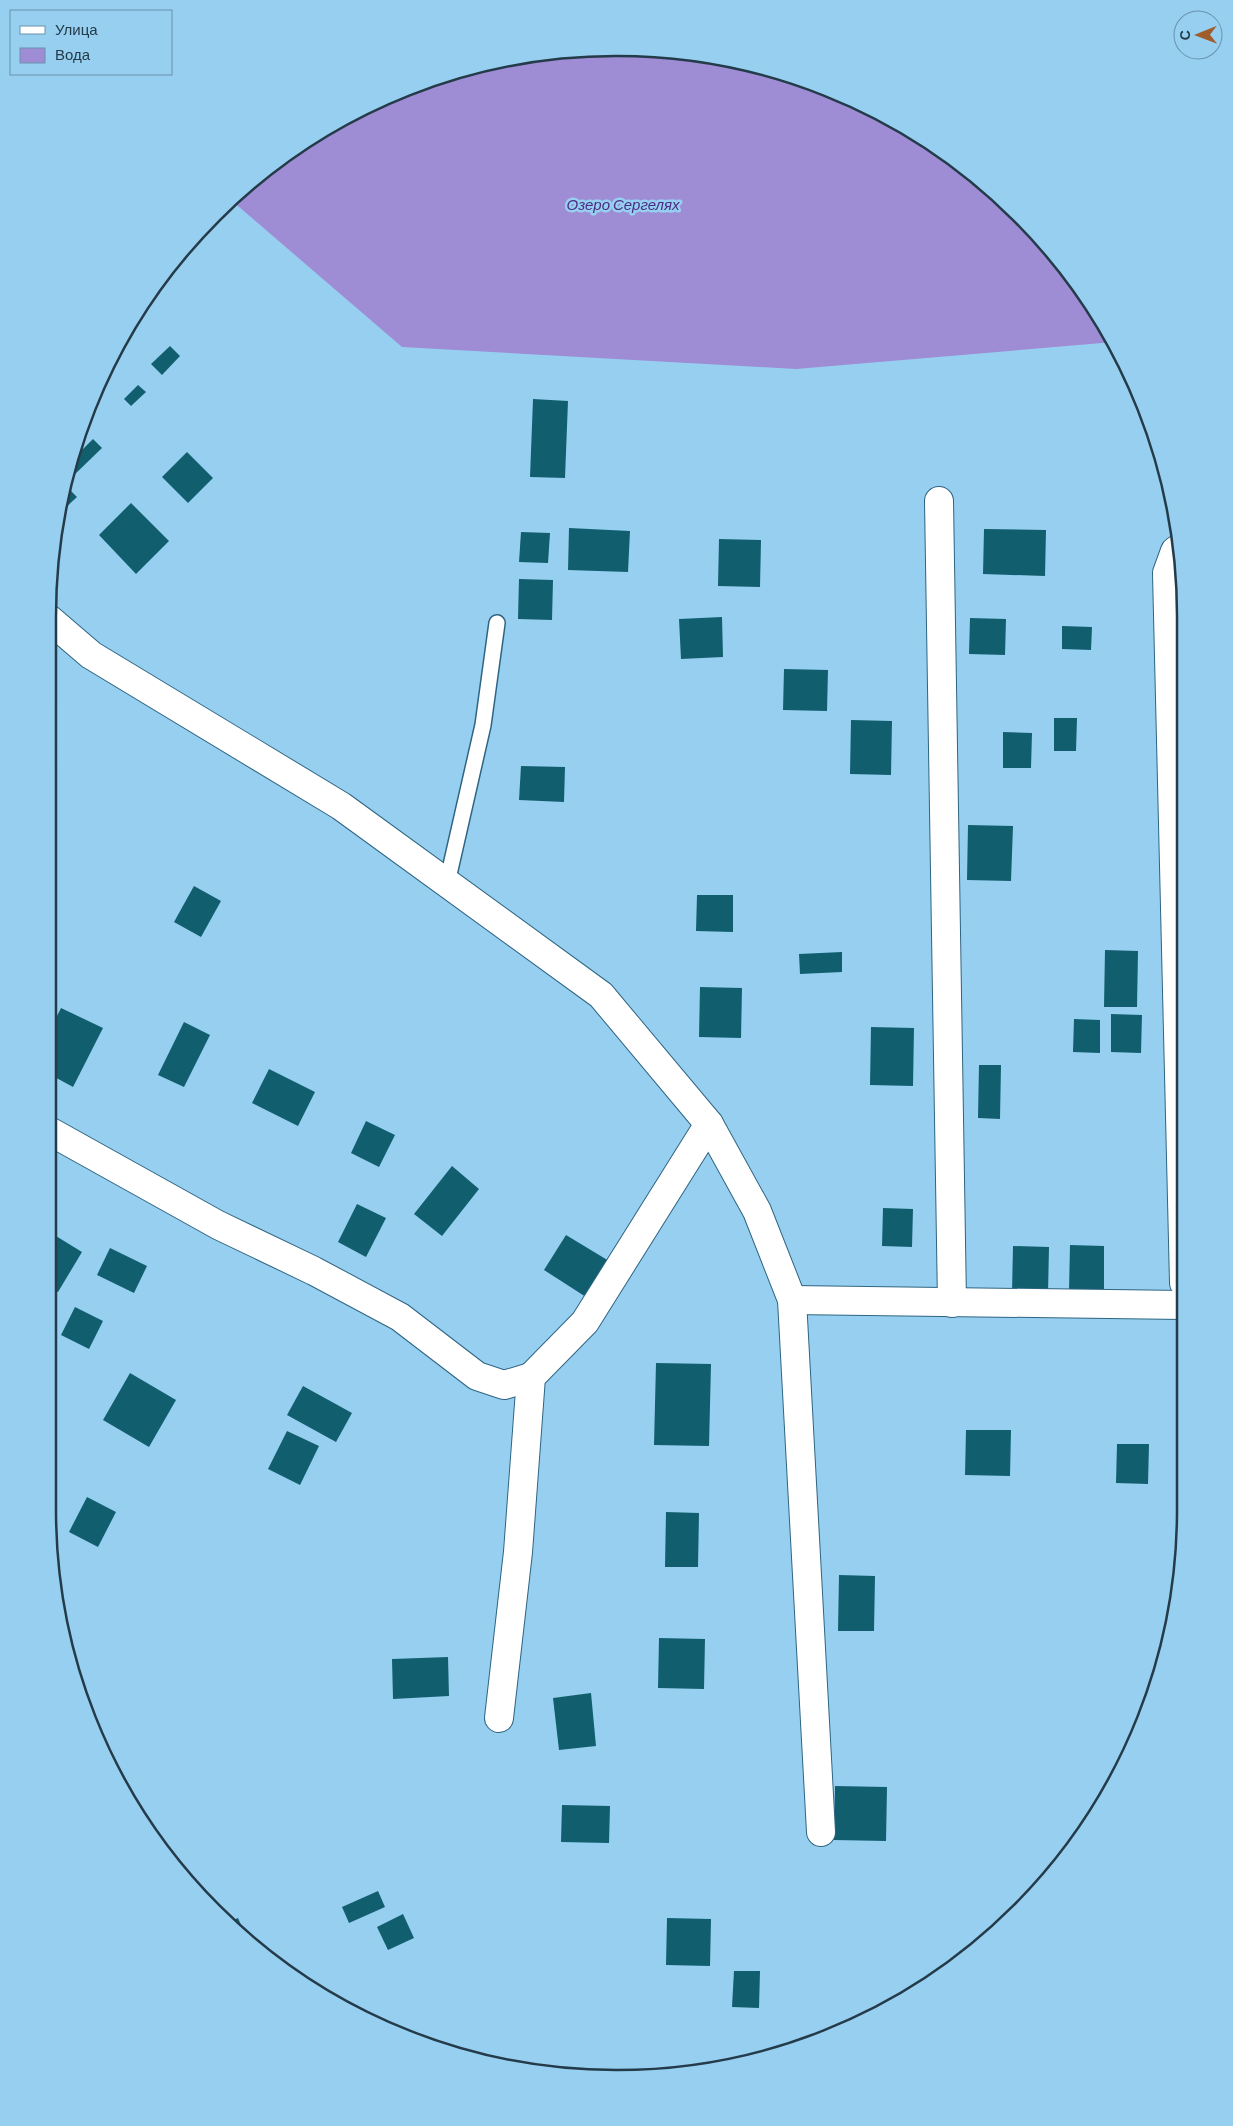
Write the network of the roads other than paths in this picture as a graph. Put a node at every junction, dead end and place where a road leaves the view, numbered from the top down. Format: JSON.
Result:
{"nodes":[{"id":1,"x":939,"y":502,"type":"dead end"},
{"id":2,"x":1173,"y":556,"type":"edge"},
{"id":3,"x":497,"y":623,"type":"dead end"},
{"id":4,"x":56,"y":625,"type":"edge"},
{"id":5,"x":447,"y":883,"type":"junction"},
{"id":6,"x":1177,"y":991,"type":"edge"},
{"id":7,"x":709,"y":1124,"type":"junction"},
{"id":8,"x":56,"y":1135,"type":"edge"},
{"id":9,"x":792,"y":1300,"type":"junction"},
{"id":10,"x":952,"y":1303,"type":"junction"},
{"id":11,"x":1177,"y":1305,"type":"edge"},
{"id":12,"x":531,"y":1377,"type":"junction"},
{"id":13,"x":499,"y":1718,"type":"dead end"},
{"id":14,"x":821,"y":1832,"type":"dead end"}],
"edges":[{"from":1,"to":10,"type":"street"},
{"from":2,"to":6,"type":"street"},
{"from":3,"to":5,"type":"lane"},
{"from":4,"to":5,"type":"street"},
{"from":5,"to":7,"type":"street"},
{"from":7,"to":9,"type":"street"},
{"from":7,"to":12,"type":"street"},
{"from":8,"to":12,"type":"street"},
{"from":9,"to":10,"type":"street"},
{"from":9,"to":14,"type":"street"},
{"from":10,"to":11,"type":"street"},
{"from":12,"to":13,"type":"street"}]}
